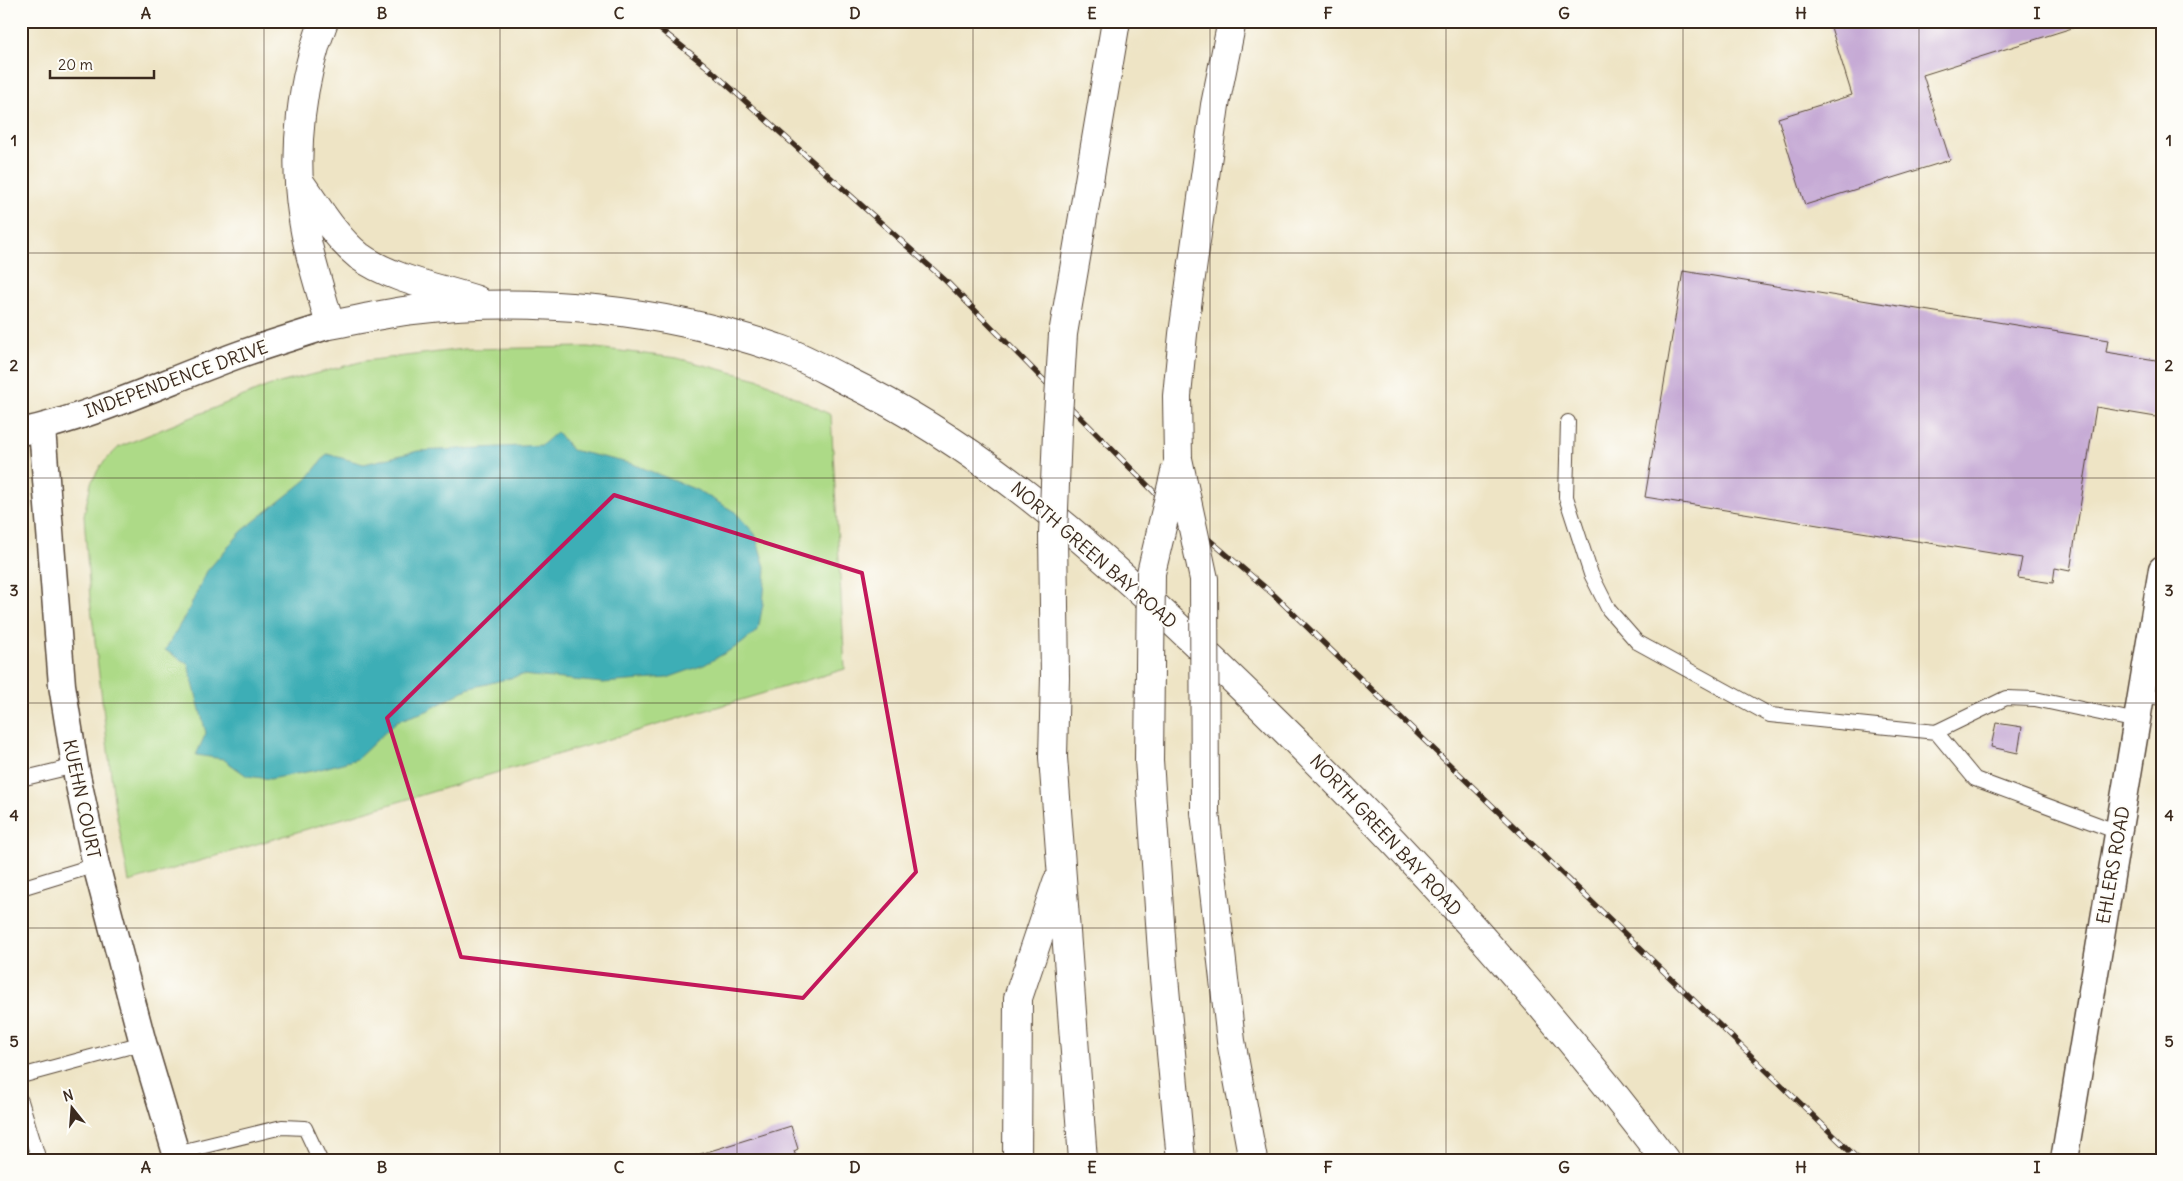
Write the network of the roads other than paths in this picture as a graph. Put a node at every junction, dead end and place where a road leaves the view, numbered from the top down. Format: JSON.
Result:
{"nodes":[{"id":1,"x":324,"y":21,"type":"edge"},
{"id":2,"x":1116,"y":21,"type":"edge"},
{"id":3,"x":1232,"y":21,"type":"edge"},
{"id":4,"x":299,"y":180,"type":"junction"},
{"id":5,"x":495,"y":305,"type":"junction"},
{"id":6,"x":330,"y":325,"type":"junction"},
{"id":7,"x":1568,"y":422,"type":"dead end"},
{"id":8,"x":31,"y":430,"type":"edge"},
{"id":9,"x":1178,"y":459,"type":"junction"},
{"id":10,"x":2162,"y":570,"type":"edge"},
{"id":11,"x":2151,"y":696,"type":"edge"},
{"id":12,"x":2137,"y":721,"type":"junction"},
{"id":13,"x":1936,"y":732,"type":"junction"},
{"id":14,"x":74,"y":766,"type":"junction"},
{"id":15,"x":21,"y":779,"type":"edge"},
{"id":16,"x":2118,"y":832,"type":"junction"},
{"id":17,"x":96,"y":865,"type":"junction"},
{"id":18,"x":1061,"y":871,"type":"junction"},
{"id":19,"x":21,"y":888,"type":"edge"},
{"id":20,"x":143,"y":1043,"type":"junction"},
{"id":21,"x":21,"y":1076,"type":"edge"},
{"id":22,"x":21,"y":1101,"type":"edge"},
{"id":23,"x":177,"y":1156,"type":"edge"},
{"id":24,"x":39,"y":1160,"type":"edge"},
{"id":25,"x":320,"y":1160,"type":"edge"},
{"id":26,"x":1017,"y":1160,"type":"edge"},
{"id":27,"x":1084,"y":1160,"type":"edge"},
{"id":28,"x":1180,"y":1160,"type":"edge"},
{"id":29,"x":1253,"y":1160,"type":"edge"},
{"id":30,"x":1665,"y":1160,"type":"edge"},
{"id":31,"x":2064,"y":1160,"type":"edge"}],
"edges":[{"from":1,"to":4,"type":"main road"},
{"from":2,"to":18,"type":"main road","bridge":true},
{"from":3,"to":9,"type":"main road"},
{"from":4,"to":5,"type":"main road"},
{"from":4,"to":6,"type":"main road"},
{"from":5,"to":6,"type":"main road","name":"NORTH GREEN BAY ROAD"},
{"from":5,"to":30,"type":"main road","name":"NORTH GREEN BAY ROAD"},
{"from":6,"to":8,"type":"street","name":"INDEPENDENCE DRIVE"},
{"from":7,"to":13,"type":"lane"},
{"from":8,"to":14,"type":"street","name":"KUEHN COURT"},
{"from":9,"to":28,"type":"main road","bridge":true},
{"from":9,"to":29,"type":"main road","bridge":true},
{"from":10,"to":11,"type":"street","name":"EHLERS ROAD"},
{"from":11,"to":12,"type":"street","name":"EHLERS ROAD"},
{"from":12,"to":13,"type":"lane"},
{"from":12,"to":16,"type":"street","name":"EHLERS ROAD"},
{"from":13,"to":16,"type":"lane"},
{"from":14,"to":15,"type":"lane"},
{"from":14,"to":17,"type":"street","name":"KUEHN COURT"},
{"from":16,"to":31,"type":"street","name":"EHLERS ROAD"},
{"from":17,"to":19,"type":"lane"},
{"from":17,"to":20,"type":"street","name":"KUEHN COURT"},
{"from":18,"to":26,"type":"main road"},
{"from":18,"to":27,"type":"main road"},
{"from":20,"to":21,"type":"lane"},
{"from":20,"to":23,"type":"street","name":"KUEHN COURT"},
{"from":22,"to":24,"type":"lane"},
{"from":23,"to":25,"type":"lane"}]}
